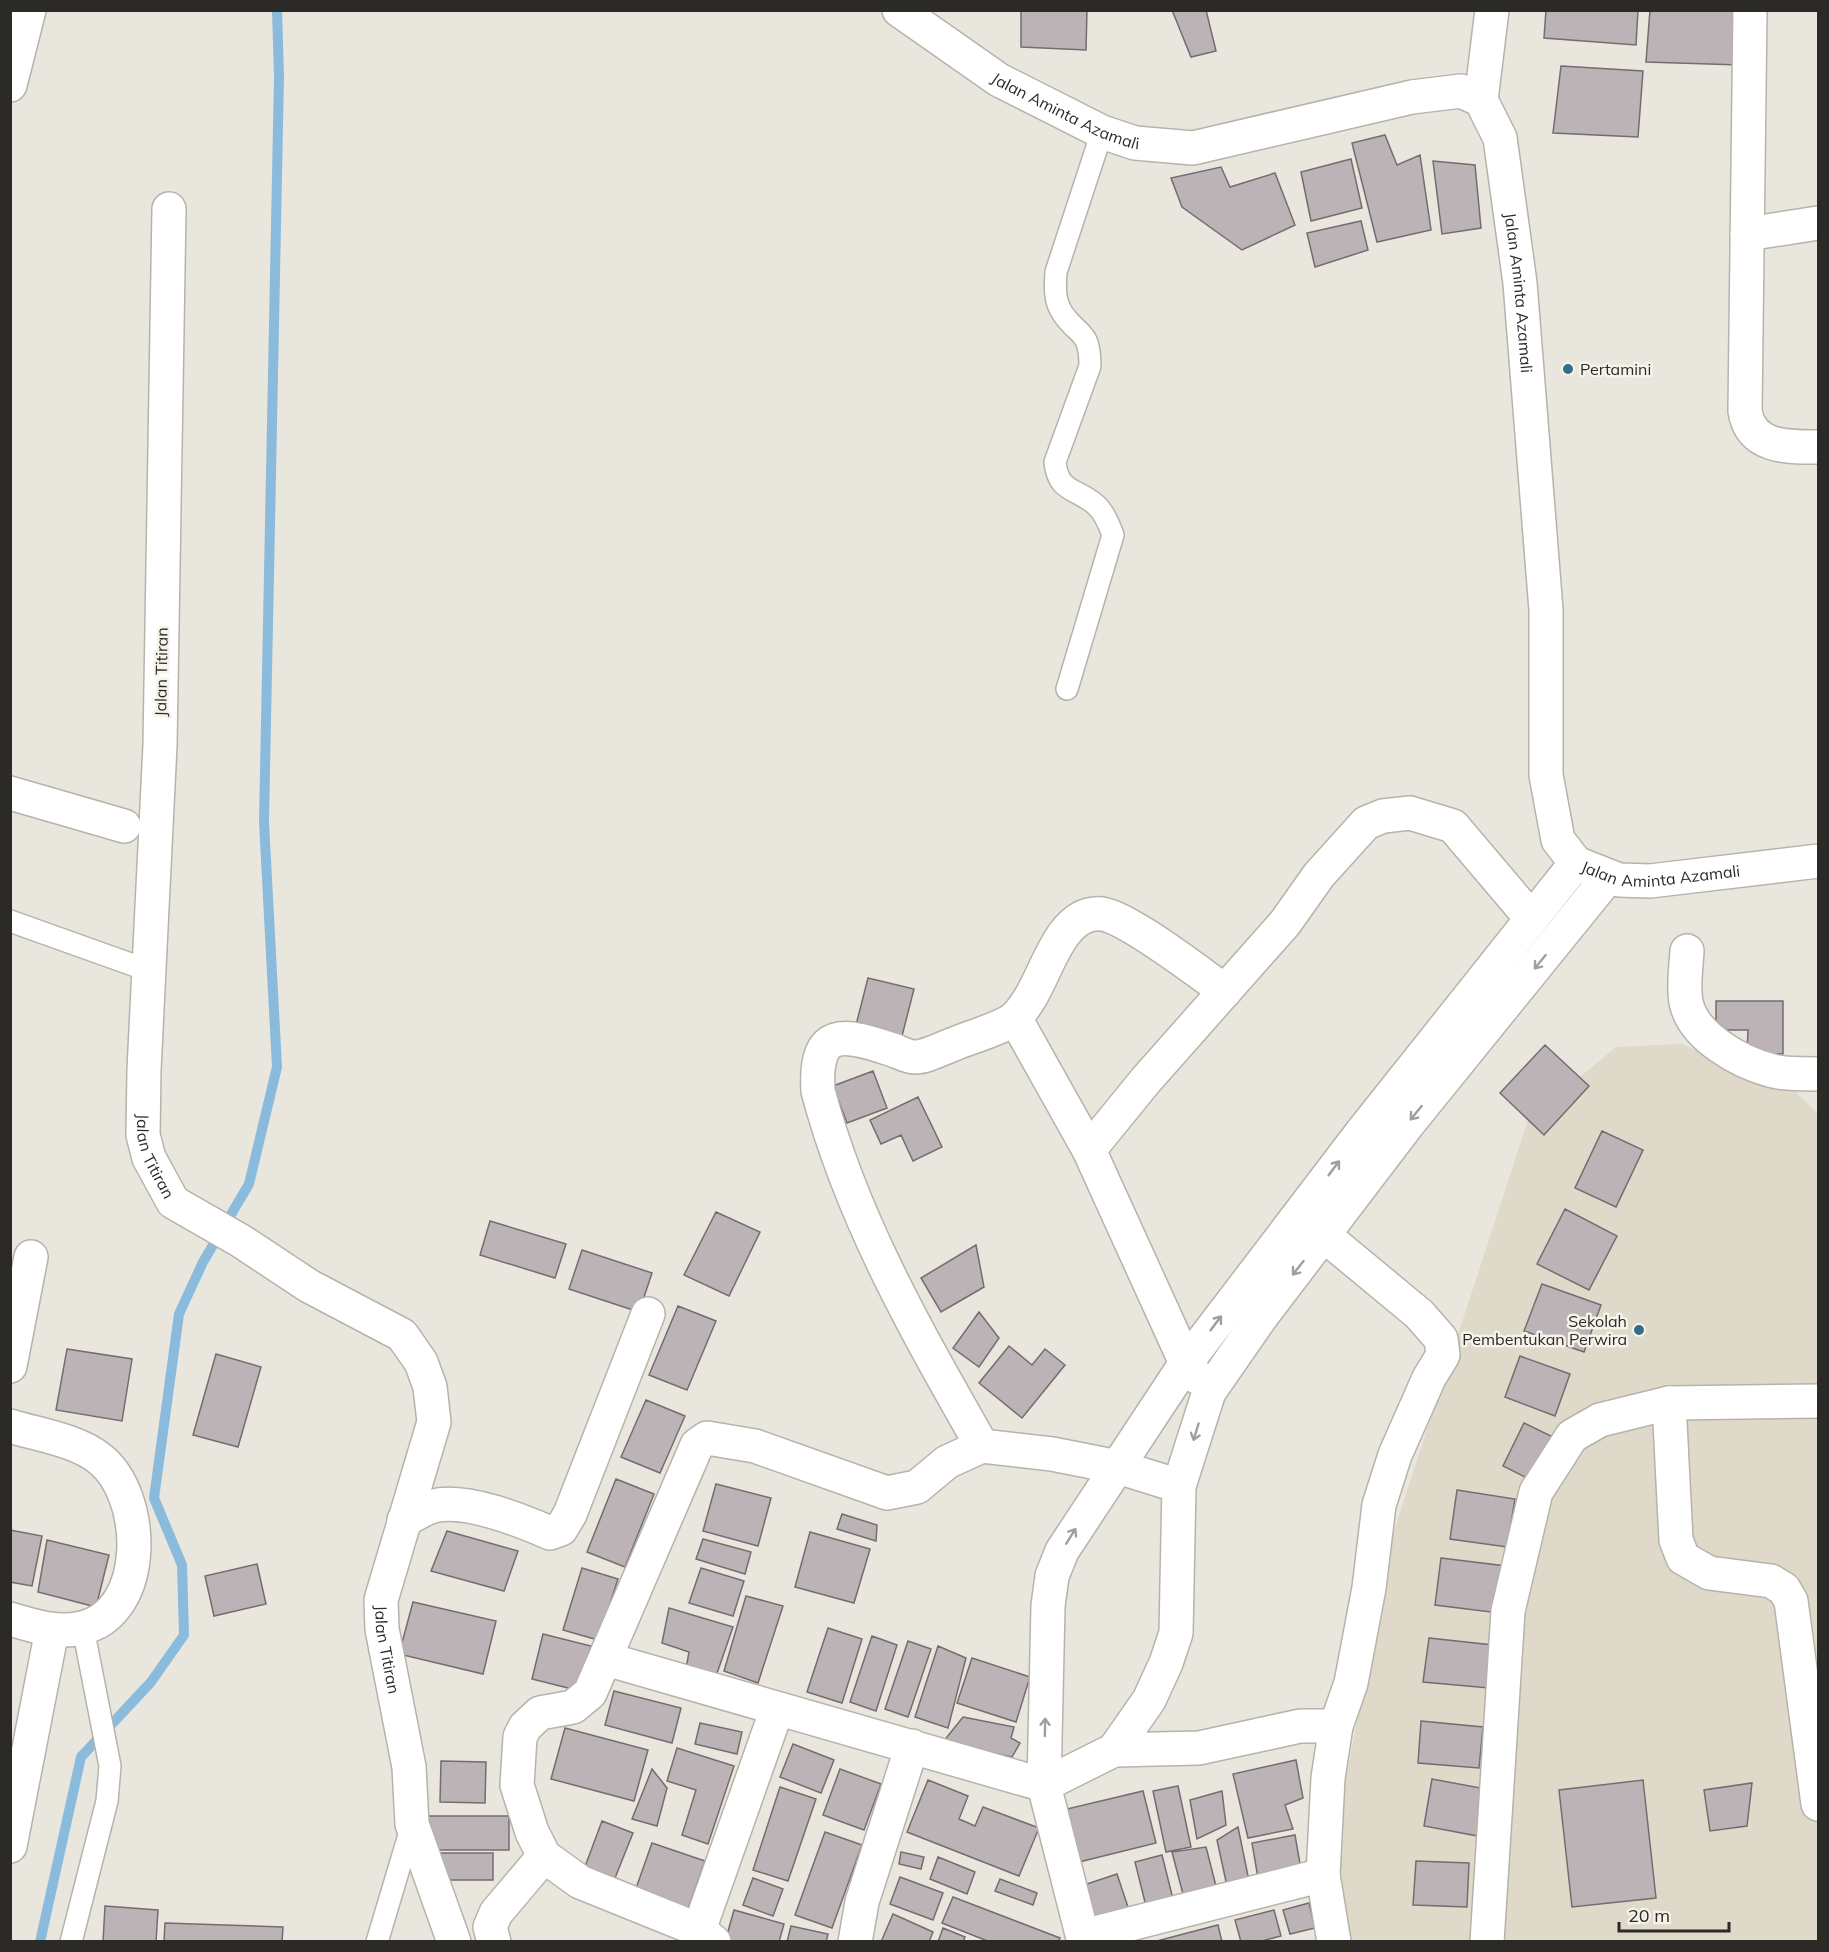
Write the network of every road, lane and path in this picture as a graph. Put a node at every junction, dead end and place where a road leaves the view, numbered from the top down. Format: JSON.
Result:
{"nodes":[{"id":1,"x":29,"y":10,"type":"edge"},
{"id":2,"x":899,"y":10,"type":"edge"},
{"id":3,"x":1492,"y":10,"type":"edge"},
{"id":4,"x":1750,"y":10,"type":"edge"},
{"id":5,"x":10,"y":85,"type":"edge"},
{"id":6,"x":1481,"y":100,"type":"junction"},
{"id":7,"x":1102,"y":132,"type":"junction"},
{"id":8,"x":169,"y":209,"type":"dead end"},
{"id":9,"x":1818,"y":223,"type":"edge"},
{"id":10,"x":1747,"y":234,"type":"junction"},
{"id":11,"x":1818,"y":447,"type":"edge"},
{"id":12,"x":1067,"y":689,"type":"dead end"},
{"id":13,"x":10,"y":793,"type":"edge"},
{"id":14,"x":124,"y":826,"type":"dead end"},
{"id":15,"x":1818,"y":861,"type":"edge"},
{"id":16,"x":1576,"y":863,"type":"junction"},
{"id":17,"x":1608,"y":877,"type":"junction"},
{"id":18,"x":1531,"y":918,"type":"junction"},
{"id":19,"x":10,"y":921,"type":"edge"},
{"id":20,"x":1687,"y":951,"type":"dead end"},
{"id":21,"x":150,"y":971,"type":"junction"},
{"id":22,"x":1225,"y":991,"type":"junction"},
{"id":23,"x":1469,"y":996,"type":"junction"},
{"id":24,"x":1496,"y":1016,"type":"junction"},
{"id":25,"x":1015,"y":1018,"type":"junction"},
{"id":26,"x":1818,"y":1074,"type":"edge"},
{"id":27,"x":1089,"y":1150,"type":"junction"},
{"id":28,"x":1299,"y":1214,"type":"junction"},
{"id":29,"x":1324,"y":1236,"type":"junction"},
{"id":30,"x":31,"y":1257,"type":"dead end"},
{"id":31,"x":648,"y":1314,"type":"dead end"},
{"id":32,"x":1186,"y":1363,"type":"junction"},
{"id":33,"x":10,"y":1366,"type":"edge"},
{"id":34,"x":1209,"y":1392,"type":"junction"},
{"id":35,"x":1818,"y":1401,"type":"edge"},
{"id":36,"x":1669,"y":1403,"type":"junction"},
{"id":37,"x":10,"y":1426,"type":"edge"},
{"id":38,"x":982,"y":1446,"type":"junction"},
{"id":39,"x":1118,"y":1467,"type":"junction"},
{"id":40,"x":1179,"y":1486,"type":"junction"},
{"id":41,"x":404,"y":1520,"type":"junction"},
{"id":42,"x":10,"y":1619,"type":"edge"},
{"id":43,"x":68,"y":1629,"type":"junction"},
{"id":44,"x":606,"y":1659,"type":"junction"},
{"id":45,"x":777,"y":1708,"type":"junction"},
{"id":46,"x":1336,"y":1726,"type":"junction"},
{"id":47,"x":912,"y":1746,"type":"junction"},
{"id":48,"x":1114,"y":1750,"type":"junction"},
{"id":49,"x":1044,"y":1785,"type":"junction"},
{"id":50,"x":1818,"y":1804,"type":"edge"},
{"id":51,"x":412,"y":1824,"type":"junction"},
{"id":52,"x":10,"y":1846,"type":"edge"},
{"id":53,"x":544,"y":1856,"type":"junction"},
{"id":54,"x":1323,"y":1875,"type":"junction"},
{"id":55,"x":706,"y":1936,"type":"edge"},
{"id":56,"x":1083,"y":1939,"type":"edge"},
{"id":57,"x":71,"y":1941,"type":"edge"},
{"id":58,"x":377,"y":1941,"type":"edge"},
{"id":59,"x":454,"y":1941,"type":"edge"},
{"id":60,"x":494,"y":1941,"type":"edge"},
{"id":61,"x":855,"y":1941,"type":"edge"},
{"id":62,"x":1334,"y":1941,"type":"edge"},
{"id":63,"x":1487,"y":1941,"type":"edge"}],
"edges":[{"from":1,"to":5,"type":"street"},
{"from":2,"to":7,"type":"street","name":"Jalan Aminta Azamali"},
{"from":3,"to":6,"type":"street"},
{"from":4,"to":10,"type":"street"},
{"from":6,"to":7,"type":"street","name":"Jalan Aminta Azamali"},
{"from":6,"to":16,"type":"street","name":"Jalan Aminta Azamali"},
{"from":7,"to":12,"type":"lane"},
{"from":8,"to":21,"type":"street","name":"Jalan Titiran"},
{"from":9,"to":10,"type":"street"},
{"from":10,"to":11,"type":"street"},
{"from":13,"to":14,"type":"street"},
{"from":15,"to":17,"type":"street","name":"Jalan Aminta Azamali"},
{"from":16,"to":17,"type":"street","name":"Jalan Aminta Azamali"},
{"from":16,"to":18,"type":"street"},
{"from":17,"to":24,"type":"street","one_way":true},
{"from":18,"to":22,"type":"street"},
{"from":18,"to":23,"type":"street"},
{"from":19,"to":21,"type":"lane"},
{"from":20,"to":26,"type":"street"},
{"from":21,"to":41,"type":"street","name":"Jalan Titiran"},
{"from":22,"to":25,"type":"street"},
{"from":22,"to":27,"type":"street"},
{"from":23,"to":24,"type":"street"},
{"from":28,"to":23,"type":"street","one_way":true},
{"from":24,"to":29,"type":"street","one_way":true},
{"from":25,"to":27,"type":"street"},
{"from":25,"to":38,"type":"street"},
{"from":27,"to":32,"type":"street"},
{"from":28,"to":29,"type":"street"},
{"from":32,"to":28,"type":"street","one_way":true},
{"from":29,"to":34,"type":"street","one_way":true},
{"from":29,"to":46,"type":"street"},
{"from":30,"to":33,"type":"street"},
{"from":31,"to":41,"type":"street"},
{"from":32,"to":34,"type":"street"},
{"from":32,"to":39,"type":"street"},
{"from":34,"to":40,"type":"street","one_way":true},
{"from":35,"to":36,"type":"street"},
{"from":36,"to":50,"type":"street"},
{"from":36,"to":63,"type":"street"},
{"from":37,"to":43,"type":"street"},
{"from":38,"to":39,"type":"street"},
{"from":38,"to":44,"type":"street"},
{"from":39,"to":40,"type":"street"},
{"from":49,"to":39,"type":"street","one_way":true},
{"from":40,"to":48,"type":"street"},
{"from":41,"to":51,"type":"street","name":"Jalan Titiran"},
{"from":42,"to":43,"type":"street"},
{"from":43,"to":52,"type":"street"},
{"from":43,"to":57,"type":"lane"},
{"from":44,"to":45,"type":"street"},
{"from":44,"to":53,"type":"street"},
{"from":45,"to":47,"type":"street"},
{"from":45,"to":55,"type":"street"},
{"from":46,"to":48,"type":"street"},
{"from":46,"to":54,"type":"street"},
{"from":47,"to":49,"type":"street"},
{"from":47,"to":61,"type":"street"},
{"from":48,"to":49,"type":"street"},
{"from":49,"to":56,"type":"street"},
{"from":51,"to":58,"type":"lane"},
{"from":51,"to":59,"type":"street","name":"Jalan Titiran"},
{"from":53,"to":55,"type":"street"},
{"from":53,"to":60,"type":"street"},
{"from":54,"to":56,"type":"street"},
{"from":54,"to":62,"type":"street"}]}
